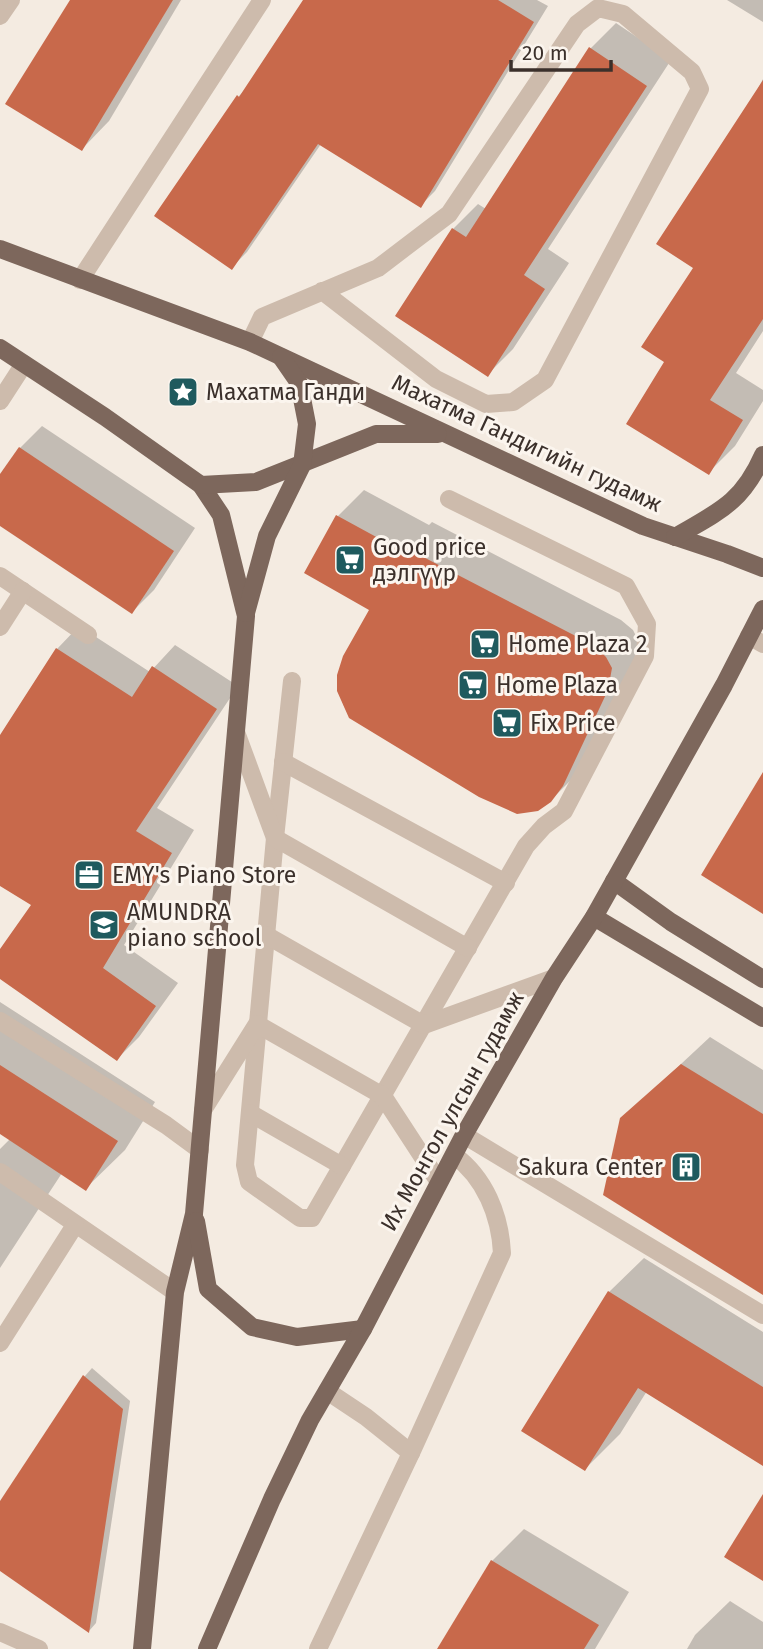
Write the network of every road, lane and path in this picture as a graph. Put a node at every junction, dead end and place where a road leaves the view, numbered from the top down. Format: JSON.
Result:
{"nodes":[{"id":1,"x":10,"y":0,"type":"edge"},
{"id":2,"x":262,"y":0,"type":"edge"},
{"id":3,"x":0,"y":16,"type":"edge"},
{"id":4,"x":0,"y":249,"type":"edge"},
{"id":5,"x":80,"y":280,"type":"junction"},
{"id":6,"x":322,"y":291,"type":"junction"},
{"id":7,"x":250,"y":342,"type":"junction"},
{"id":8,"x":0,"y":348,"type":"edge"},
{"id":9,"x":280,"y":355,"type":"junction"},
{"id":10,"x":24,"y":364,"type":"junction"},
{"id":11,"x":0,"y":401,"type":"edge"},
{"id":12,"x":445,"y":435,"type":"junction"},
{"id":13,"x":763,"y":454,"type":"edge"},
{"id":14,"x":302,"y":465,"type":"junction"},
{"id":15,"x":201,"y":485,"type":"junction"},
{"id":16,"x":449,"y":499,"type":"dead end"},
{"id":17,"x":675,"y":537,"type":"junction"},
{"id":18,"x":763,"y":568,"type":"edge"},
{"id":19,"x":0,"y":576,"type":"edge"},
{"id":20,"x":23,"y":591,"type":"junction"},
{"id":21,"x":763,"y":609,"type":"edge"},
{"id":22,"x":246,"y":616,"type":"junction"},
{"id":23,"x":0,"y":627,"type":"edge"},
{"id":24,"x":88,"y":635,"type":"dead end"},
{"id":25,"x":758,"y":635,"type":"edge"},
{"id":26,"x":292,"y":681,"type":"dead end"},
{"id":27,"x":236,"y":732,"type":"junction"},
{"id":28,"x":283,"y":762,"type":"junction"},
{"id":29,"x":275,"y":838,"type":"junction"},
{"id":30,"x":614,"y":881,"type":"junction"},
{"id":31,"x":506,"y":883,"type":"junction"},
{"id":32,"x":594,"y":917,"type":"junction"},
{"id":33,"x":266,"y":936,"type":"junction"},
{"id":34,"x":468,"y":948,"type":"junction"},
{"id":35,"x":554,"y":978,"type":"junction"},
{"id":36,"x":763,"y":979,"type":"edge"},
{"id":37,"x":763,"y":1018,"type":"edge"},
{"id":38,"x":0,"y":1021,"type":"edge"},
{"id":39,"x":257,"y":1024,"type":"junction"},
{"id":40,"x":424,"y":1025,"type":"junction"},
{"id":41,"x":383,"y":1096,"type":"junction"},
{"id":42,"x":203,"y":1110,"type":"junction"},
{"id":43,"x":250,"y":1113,"type":"junction"},
{"id":44,"x":464,"y":1135,"type":"junction"},
{"id":45,"x":200,"y":1150,"type":"junction"},
{"id":46,"x":454,"y":1155,"type":"junction"},
{"id":47,"x":342,"y":1166,"type":"junction"},
{"id":48,"x":0,"y":1172,"type":"edge"},
{"id":49,"x":439,"y":1182,"type":"junction"},
{"id":50,"x":194,"y":1214,"type":"junction"},
{"id":51,"x":75,"y":1225,"type":"junction"},
{"id":52,"x":175,"y":1292,"type":"junction"},
{"id":53,"x":763,"y":1315,"type":"edge"},
{"id":54,"x":363,"y":1329,"type":"junction"},
{"id":55,"x":0,"y":1343,"type":"edge"},
{"id":56,"x":327,"y":1391,"type":"junction"},
{"id":57,"x":411,"y":1453,"type":"junction"},
{"id":58,"x":0,"y":1632,"type":"edge"},
{"id":59,"x":39,"y":1649,"type":"edge"},
{"id":60,"x":142,"y":1649,"type":"edge"},
{"id":61,"x":207,"y":1649,"type":"edge"},
{"id":62,"x":318,"y":1649,"type":"edge"}],
"edges":[{"from":1,"to":3,"type":"street"},
{"from":2,"to":5,"type":"street"},
{"from":4,"to":5,"type":"main road","name":"Махатма Гандигийн гудамж"},
{"from":5,"to":7,"type":"main road","name":"Махатма Гандигийн гудамж"},
{"from":6,"to":6,"type":"street"},
{"from":6,"to":7,"type":"street"},
{"from":7,"to":9,"type":"main road","name":"Махатма Гандигийн гудамж"},
{"from":8,"to":10,"type":"main road"},
{"from":9,"to":12,"type":"main road","name":"Махатма Гандигийн гудамж"},
{"from":9,"to":14,"type":"main road"},
{"from":10,"to":11,"type":"street"},
{"from":10,"to":15,"type":"main road"},
{"from":12,"to":14,"type":"main road"},
{"from":12,"to":17,"type":"main road","name":"Махатма Гандигийн гудамж"},
{"from":13,"to":17,"type":"main road"},
{"from":14,"to":15,"type":"main road"},
{"from":14,"to":22,"type":"main road"},
{"from":15,"to":22,"type":"main road"},
{"from":16,"to":31,"type":"street"},
{"from":17,"to":18,"type":"main road","name":"Махатма Гандигийн гудамж"},
{"from":19,"to":20,"type":"street"},
{"from":20,"to":23,"type":"street"},
{"from":20,"to":24,"type":"street"},
{"from":21,"to":25,"type":"main road","name":"Их Монгол улсын гудамж"},
{"from":22,"to":27,"type":"main road"},
{"from":25,"to":30,"type":"main road","name":"Их Монгол улсын гудамж"},
{"from":26,"to":28,"type":"street"},
{"from":27,"to":29,"type":"street"},
{"from":27,"to":42,"type":"main road"},
{"from":28,"to":29,"type":"street"},
{"from":28,"to":31,"type":"street"},
{"from":29,"to":33,"type":"street"},
{"from":29,"to":34,"type":"street"},
{"from":30,"to":32,"type":"main road","name":"Их Монгол улсын гудамж"},
{"from":30,"to":36,"type":"main road"},
{"from":31,"to":34,"type":"street"},
{"from":32,"to":35,"type":"main road","name":"Их Монгол улсын гудамж"},
{"from":32,"to":37,"type":"main road"},
{"from":33,"to":39,"type":"street"},
{"from":33,"to":40,"type":"street"},
{"from":34,"to":40,"type":"street"},
{"from":35,"to":40,"type":"street"},
{"from":35,"to":44,"type":"main road","name":"Их Монгол улсын гудамж"},
{"from":38,"to":45,"type":"street"},
{"from":39,"to":41,"type":"street"},
{"from":39,"to":42,"type":"street"},
{"from":39,"to":43,"type":"street"},
{"from":40,"to":41,"type":"street"},
{"from":41,"to":47,"type":"street"},
{"from":41,"to":49,"type":"street"},
{"from":42,"to":45,"type":"main road"},
{"from":43,"to":47,"type":"street"},
{"from":43,"to":47,"type":"street"},
{"from":44,"to":46,"type":"main road","name":"Их Монгол улсын гудамж"},
{"from":44,"to":53,"type":"street"},
{"from":45,"to":50,"type":"main road"},
{"from":46,"to":49,"type":"main road","name":"Их Монгол улсын гудамж"},
{"from":46,"to":57,"type":"street"},
{"from":48,"to":51,"type":"street"},
{"from":49,"to":54,"type":"main road","name":"Их Монгол улсын гудамж"},
{"from":50,"to":52,"type":"main road"},
{"from":50,"to":54,"type":"main road"},
{"from":51,"to":52,"type":"street"},
{"from":51,"to":55,"type":"street"},
{"from":52,"to":60,"type":"main road"},
{"from":54,"to":56,"type":"main road","name":"Их Монгол улсын гудамж"},
{"from":56,"to":57,"type":"street"},
{"from":56,"to":61,"type":"main road","name":"Их Монгол улсын гудамж"},
{"from":57,"to":62,"type":"street"},
{"from":58,"to":59,"type":"street"}]}
